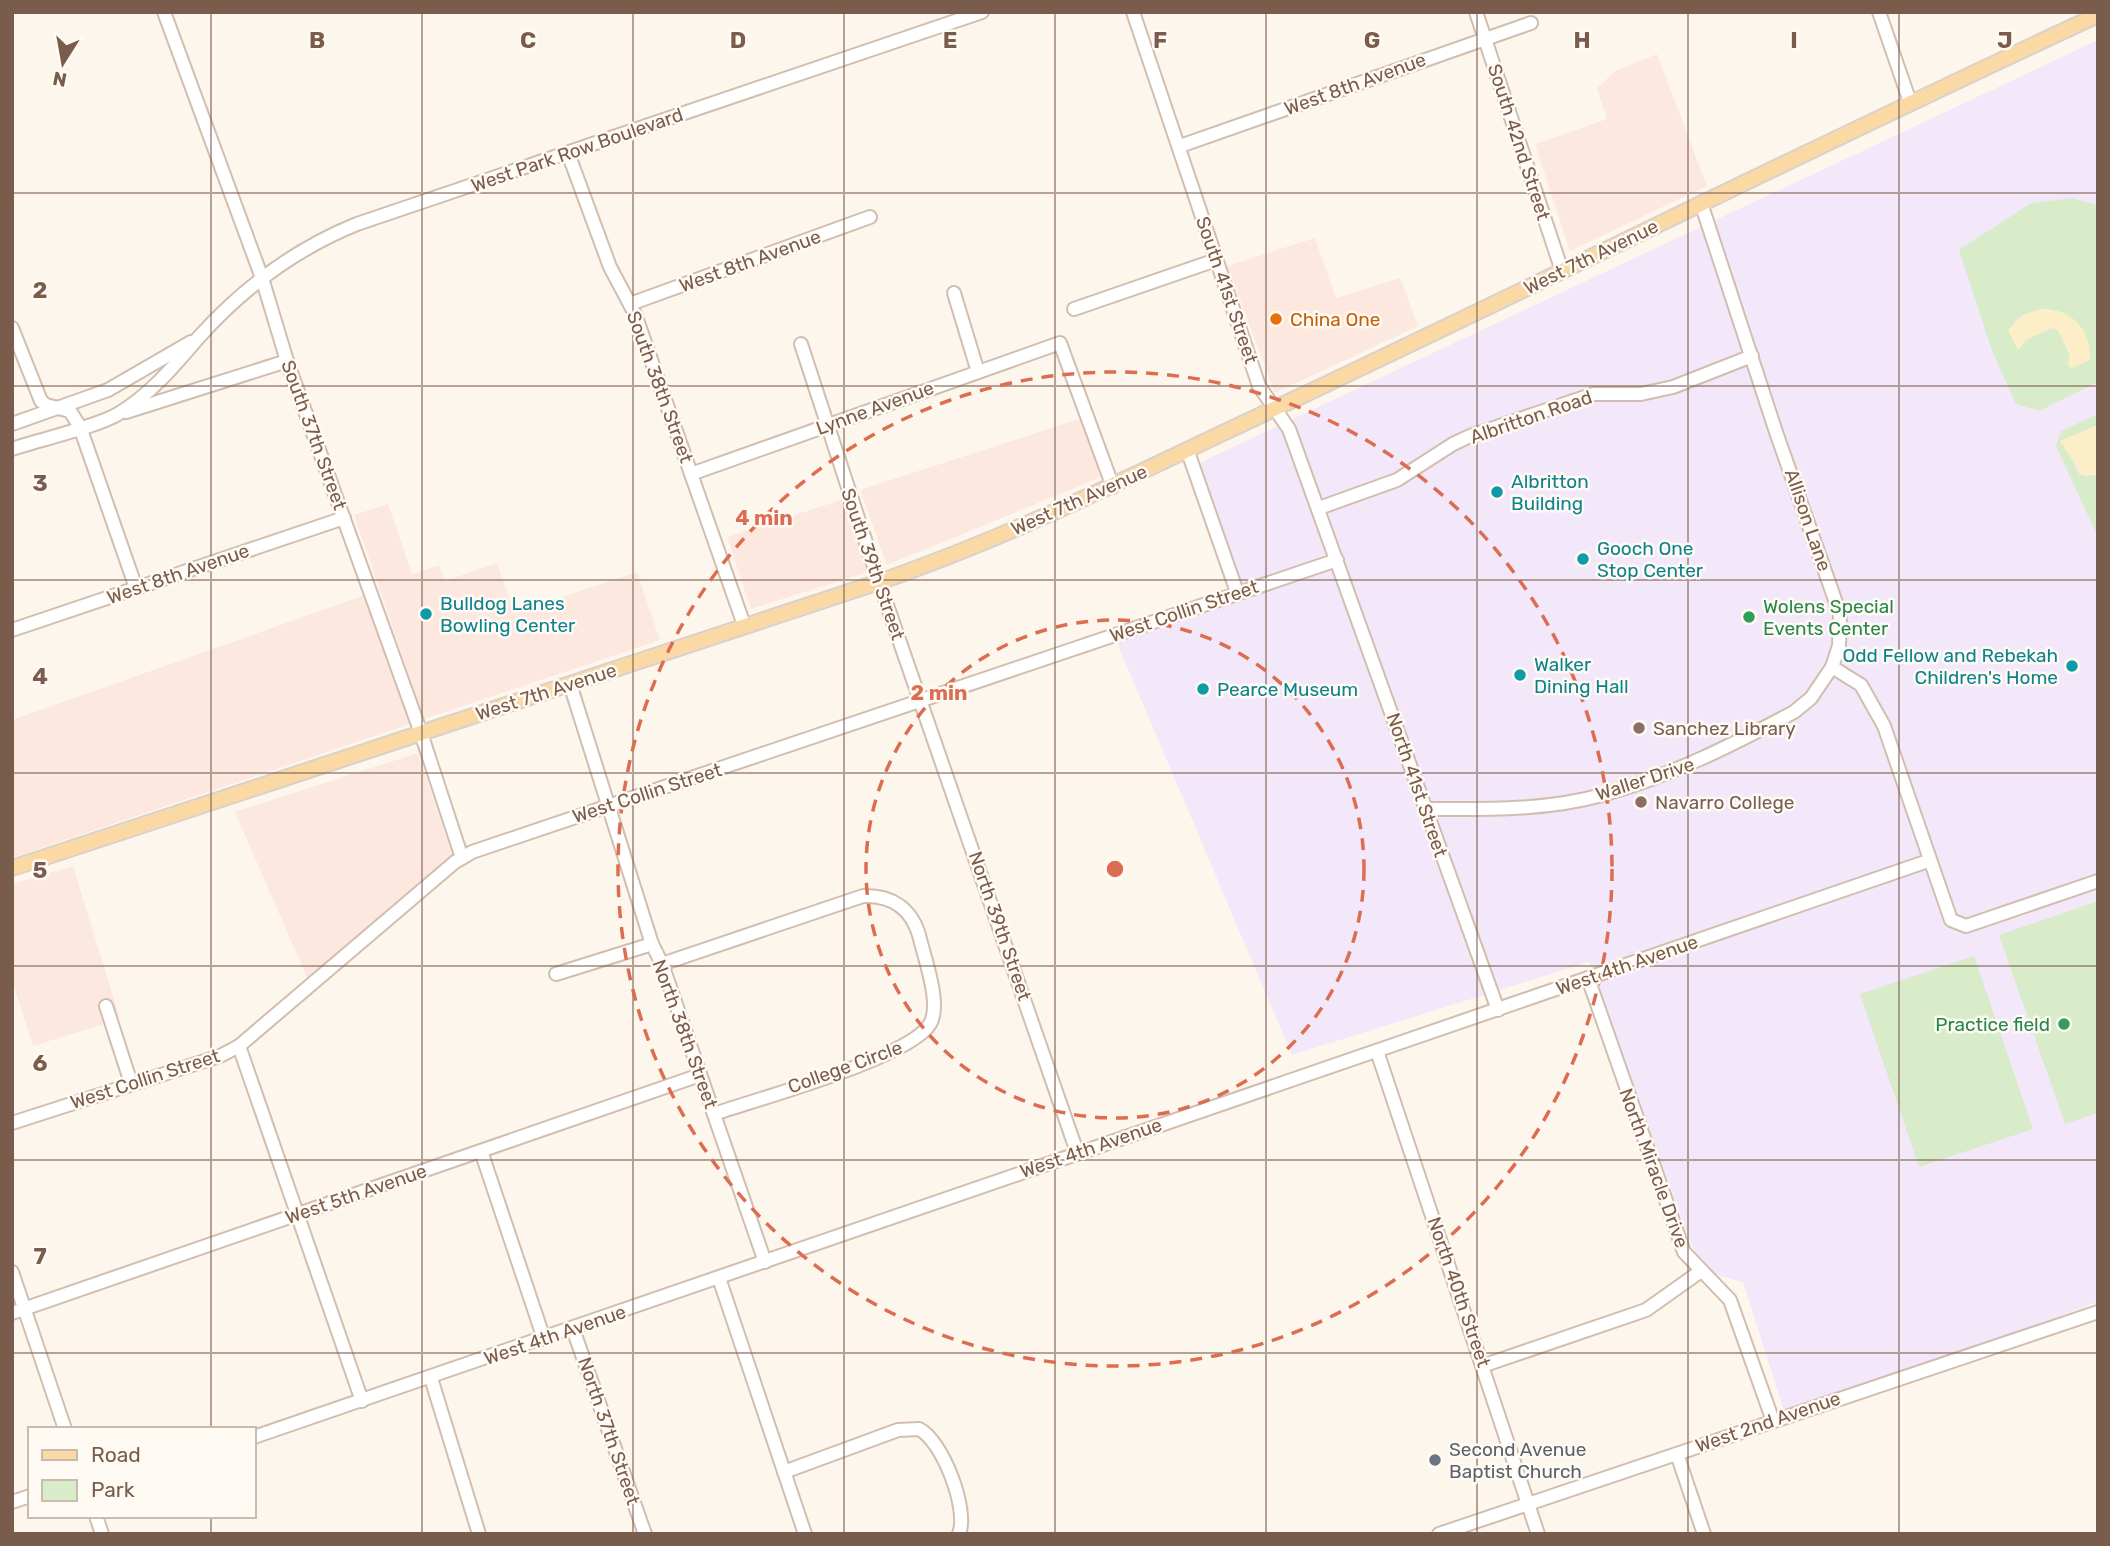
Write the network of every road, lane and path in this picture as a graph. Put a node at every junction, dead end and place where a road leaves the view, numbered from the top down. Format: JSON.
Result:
{"nodes":[{"id":1,"x":164,"y":12,"type":"edge"},
{"id":2,"x":982,"y":12,"type":"edge"},
{"id":3,"x":1133,"y":12,"type":"edge"},
{"id":4,"x":1476,"y":12,"type":"edge"},
{"id":5,"x":1879,"y":12,"type":"edge"},
{"id":6,"x":2098,"y":15,"type":"edge"},
{"id":7,"x":1531,"y":23,"type":"dead end"},
{"id":8,"x":1484,"y":38,"type":"junction"},
{"id":9,"x":1910,"y":102,"type":"junction"},
{"id":10,"x":1180,"y":146,"type":"junction"},
{"id":11,"x":568,"y":153,"type":"junction"},
{"id":12,"x":1701,"y":203,"type":"junction"},
{"id":13,"x":870,"y":217,"type":"dead end"},
{"id":14,"x":1216,"y":260,"type":"junction"},
{"id":15,"x":1562,"y":271,"type":"junction"},
{"id":16,"x":262,"y":278,"type":"junction"},
{"id":17,"x":954,"y":293,"type":"dead end"},
{"id":18,"x":630,"y":304,"type":"junction"},
{"id":19,"x":1074,"y":309,"type":"dead end"},
{"id":20,"x":12,"y":328,"type":"edge"},
{"id":21,"x":200,"y":336,"type":"junction"},
{"id":22,"x":801,"y":344,"type":"dead end"},
{"id":23,"x":1752,"y":356,"type":"junction"},
{"id":24,"x":287,"y":360,"type":"junction"},
{"id":25,"x":978,"y":372,"type":"junction"},
{"id":26,"x":1277,"y":407,"type":"junction"},
{"id":27,"x":57,"y":408,"type":"junction"},
{"id":28,"x":116,"y":415,"type":"junction"},
{"id":29,"x":12,"y":424,"type":"edge"},
{"id":30,"x":827,"y":425,"type":"junction"},
{"id":31,"x":80,"y":427,"type":"junction"},
{"id":32,"x":12,"y":449,"type":"edge"},
{"id":33,"x":1188,"y":452,"type":"junction"},
{"id":34,"x":691,"y":474,"type":"junction"},
{"id":35,"x":1113,"y":487,"type":"junction"},
{"id":36,"x":1319,"y":508,"type":"junction"},
{"id":37,"x":344,"y":519,"type":"junction"},
{"id":38,"x":1337,"y":560,"type":"junction"},
{"id":39,"x":878,"y":582,"type":"junction"},
{"id":40,"x":136,"y":588,"type":"junction"},
{"id":41,"x":1237,"y":592,"type":"junction"},
{"id":42,"x":744,"y":625,"type":"junction"},
{"id":43,"x":12,"y":629,"type":"edge"},
{"id":44,"x":1832,"y":667,"type":"junction"},
{"id":45,"x":570,"y":684,"type":"junction"},
{"id":46,"x":921,"y":702,"type":"junction"},
{"id":47,"x":421,"y":733,"type":"junction"},
{"id":48,"x":607,"y":806,"type":"junction"},
{"id":49,"x":1425,"y":809,"type":"junction"},
{"id":50,"x":462,"y":858,"type":"junction"},
{"id":51,"x":1928,"y":861,"type":"junction"},
{"id":52,"x":12,"y":868,"type":"edge"},
{"id":53,"x":2098,"y":881,"type":"edge"},
{"id":54,"x":652,"y":944,"type":"junction"},
{"id":55,"x":662,"y":964,"type":"junction"},
{"id":56,"x":556,"y":974,"type":"dead end"},
{"id":57,"x":1588,"y":978,"type":"junction"},
{"id":58,"x":106,"y":1006,"type":"dead end"},
{"id":59,"x":1498,"y":1010,"type":"junction"},
{"id":60,"x":239,"y":1046,"type":"junction"},
{"id":61,"x":1377,"y":1051,"type":"junction"},
{"id":62,"x":700,"y":1075,"type":"junction"},
{"id":63,"x":131,"y":1083,"type":"junction"},
{"id":64,"x":714,"y":1114,"type":"junction"},
{"id":65,"x":12,"y":1124,"type":"edge"},
{"id":66,"x":481,"y":1150,"type":"junction"},
{"id":67,"x":1077,"y":1152,"type":"junction"},
{"id":68,"x":297,"y":1215,"type":"junction"},
{"id":69,"x":765,"y":1262,"type":"junction"},
{"id":70,"x":1701,"y":1271,"type":"junction"},
{"id":71,"x":12,"y":1272,"type":"edge"},
{"id":72,"x":719,"y":1278,"type":"junction"},
{"id":73,"x":18,"y":1311,"type":"edge"},
{"id":74,"x":2098,"y":1312,"type":"edge"},
{"id":75,"x":573,"y":1329,"type":"junction"},
{"id":76,"x":544,"y":1339,"type":"junction"},
{"id":77,"x":1485,"y":1365,"type":"junction"},
{"id":78,"x":431,"y":1378,"type":"junction"},
{"id":79,"x":362,"y":1401,"type":"junction"},
{"id":80,"x":1773,"y":1421,"type":"junction"},
{"id":81,"x":64,"y":1427,"type":"edge"},
{"id":82,"x":256,"y":1436,"type":"edge"},
{"id":83,"x":1677,"y":1454,"type":"junction"},
{"id":84,"x":783,"y":1472,"type":"junction"},
{"id":85,"x":1530,"y":1504,"type":"junction"},
{"id":86,"x":479,"y":1534,"type":"edge"},
{"id":87,"x":645,"y":1534,"type":"edge"},
{"id":88,"x":805,"y":1534,"type":"edge"},
{"id":89,"x":959,"y":1534,"type":"edge"},
{"id":90,"x":1439,"y":1534,"type":"edge"},
{"id":91,"x":1538,"y":1534,"type":"edge"},
{"id":92,"x":1704,"y":1534,"type":"edge"}],
"edges":[{"from":1,"to":16,"type":"street","name":"South 37th Street"},
{"from":2,"to":11,"type":"street","name":"West Park Row Boulevard"},
{"from":3,"to":10,"type":"street","name":"South 41st Street"},
{"from":4,"to":8,"type":"street","name":"South 42nd Street"},
{"from":5,"to":9,"type":"street"},
{"from":6,"to":9,"type":"main road","name":"West 7th Avenue"},
{"from":7,"to":8,"type":"street","name":"West 8th Avenue"},
{"from":8,"to":10,"type":"street","name":"West 8th Avenue"},
{"from":8,"to":15,"type":"street","name":"South 42nd Street"},
{"from":9,"to":12,"type":"main road","name":"West 7th Avenue"},
{"from":10,"to":14,"type":"street","name":"South 41st Street"},
{"from":11,"to":16,"type":"street","name":"West Park Row Boulevard"},
{"from":11,"to":18,"type":"street","name":"South 38th Street"},
{"from":12,"to":15,"type":"main road","name":"West 7th Avenue"},
{"from":12,"to":23,"type":"street","name":"Allison Lane"},
{"from":13,"to":18,"type":"street","name":"West 8th Avenue"},
{"from":14,"to":19,"type":"street"},
{"from":14,"to":26,"type":"street","name":"South 41st Street"},
{"from":15,"to":26,"type":"main road","name":"West 7th Avenue"},
{"from":16,"to":21,"type":"street","name":"West Park Row Boulevard"},
{"from":16,"to":24,"type":"street","name":"South 37th Street"},
{"from":17,"to":25,"type":"street"},
{"from":18,"to":34,"type":"street","name":"South 38th Street"},
{"from":20,"to":27,"type":"street"},
{"from":21,"to":27,"type":"street","name":"West Park Row Boulevard"},
{"from":21,"to":28,"type":"street","name":"West Park Row Boulevard"},
{"from":22,"to":30,"type":"street","name":"South 39th Street"},
{"from":23,"to":36,"type":"street","name":"Albritton Road"},
{"from":23,"to":44,"type":"street","name":"Allison Lane"},
{"from":24,"to":28,"type":"street","name":"West Park Row Boulevard"},
{"from":24,"to":37,"type":"street","name":"South 37th Street"},
{"from":25,"to":30,"type":"street","name":"Lynne Avenue"},
{"from":25,"to":35,"type":"street","name":"Lynne Avenue"},
{"from":26,"to":33,"type":"main road","name":"West 7th Avenue"},
{"from":26,"to":36,"type":"street","name":"South 41st Street"},
{"from":27,"to":29,"type":"street","name":"West Park Row Boulevard"},
{"from":27,"to":31,"type":"street"},
{"from":28,"to":31,"type":"street","name":"West Park Row Boulevard"},
{"from":30,"to":34,"type":"street","name":"Lynne Avenue"},
{"from":30,"to":39,"type":"street","name":"South 39th Street"},
{"from":31,"to":32,"type":"street","name":"West Park Row Boulevard"},
{"from":31,"to":40,"type":"street"},
{"from":33,"to":35,"type":"main road","name":"West 7th Avenue"},
{"from":33,"to":41,"type":"street"},
{"from":34,"to":42,"type":"street","name":"South 38th Street"},
{"from":35,"to":39,"type":"main road","name":"West 7th Avenue"},
{"from":36,"to":38,"type":"street","name":"South 41st Street"},
{"from":37,"to":40,"type":"street","name":"West 8th Avenue"},
{"from":37,"to":47,"type":"street","name":"South 37th Street"},
{"from":38,"to":41,"type":"street","name":"West Collin Street"},
{"from":38,"to":49,"type":"street","name":"North 41st Street"},
{"from":39,"to":42,"type":"main road","name":"West 7th Avenue"},
{"from":39,"to":46,"type":"street","name":"South 39th Street"},
{"from":40,"to":43,"type":"street","name":"West 8th Avenue"},
{"from":41,"to":46,"type":"street","name":"West Collin Street"},
{"from":42,"to":45,"type":"main road","name":"West 7th Avenue"},
{"from":44,"to":49,"type":"street","name":"Waller Drive"},
{"from":44,"to":51,"type":"street"},
{"from":45,"to":47,"type":"main road","name":"West 7th Avenue"},
{"from":45,"to":48,"type":"street"},
{"from":46,"to":48,"type":"street","name":"West Collin Street"},
{"from":46,"to":67,"type":"street","name":"North 39th Street"},
{"from":47,"to":50,"type":"street","name":"South 37th Street"},
{"from":47,"to":52,"type":"main road","name":"West 7th Avenue"},
{"from":48,"to":50,"type":"street","name":"West Collin Street"},
{"from":48,"to":54,"type":"street","name":"North 38th Street"},
{"from":49,"to":59,"type":"street","name":"North 41st Street"},
{"from":50,"to":60,"type":"street","name":"West Collin Street"},
{"from":51,"to":53,"type":"street"},
{"from":51,"to":57,"type":"street","name":"West 4th Avenue"},
{"from":54,"to":55,"type":"street","name":"North 38th Street"},
{"from":54,"to":56,"type":"street"},
{"from":55,"to":62,"type":"street","name":"North 38th Street"},
{"from":55,"to":64,"type":"street","name":"College Circle"},
{"from":57,"to":59,"type":"street","name":"West 4th Avenue"},
{"from":57,"to":70,"type":"street","name":"North Miracle Drive"},
{"from":58,"to":63,"type":"street"},
{"from":59,"to":61,"type":"street","name":"West 4th Avenue"},
{"from":60,"to":63,"type":"street","name":"West Collin Street"},
{"from":60,"to":68,"type":"street"},
{"from":61,"to":67,"type":"street","name":"West 4th Avenue"},
{"from":61,"to":77,"type":"street","name":"North 40th Street"},
{"from":62,"to":64,"type":"street","name":"North 38th Street"},
{"from":62,"to":66,"type":"street","name":"West 5th Avenue"},
{"from":63,"to":65,"type":"street","name":"West Collin Street"},
{"from":64,"to":69,"type":"street","name":"North 38th Street"},
{"from":66,"to":68,"type":"street","name":"West 5th Avenue"},
{"from":66,"to":76,"type":"street"},
{"from":67,"to":69,"type":"street","name":"West 4th Avenue"},
{"from":68,"to":73,"type":"street","name":"West 5th Avenue"},
{"from":68,"to":79,"type":"street"},
{"from":69,"to":72,"type":"street","name":"West 4th Avenue"},
{"from":70,"to":77,"type":"street"},
{"from":70,"to":80,"type":"street","name":"North Miracle Drive"},
{"from":71,"to":73,"type":"street"},
{"from":72,"to":75,"type":"street","name":"West 4th Avenue"},
{"from":72,"to":84,"type":"street"},
{"from":73,"to":81,"type":"street"},
{"from":74,"to":80,"type":"street","name":"West 2nd Avenue"},
{"from":75,"to":76,"type":"street","name":"West 4th Avenue"},
{"from":75,"to":87,"type":"street","name":"North 37th Street"},
{"from":76,"to":78,"type":"street","name":"West 4th Avenue"},
{"from":77,"to":85,"type":"street","name":"North 40th Street"},
{"from":78,"to":79,"type":"street","name":"West 4th Avenue"},
{"from":78,"to":86,"type":"street"},
{"from":79,"to":82,"type":"street","name":"West 4th Avenue"},
{"from":80,"to":83,"type":"street","name":"West 2nd Avenue"},
{"from":83,"to":85,"type":"street","name":"West 2nd Avenue"},
{"from":83,"to":92,"type":"street"},
{"from":84,"to":88,"type":"street"},
{"from":84,"to":89,"type":"street"},
{"from":85,"to":90,"type":"street","name":"West 2nd Avenue"},
{"from":85,"to":91,"type":"street","name":"North 40th Street"}]}
